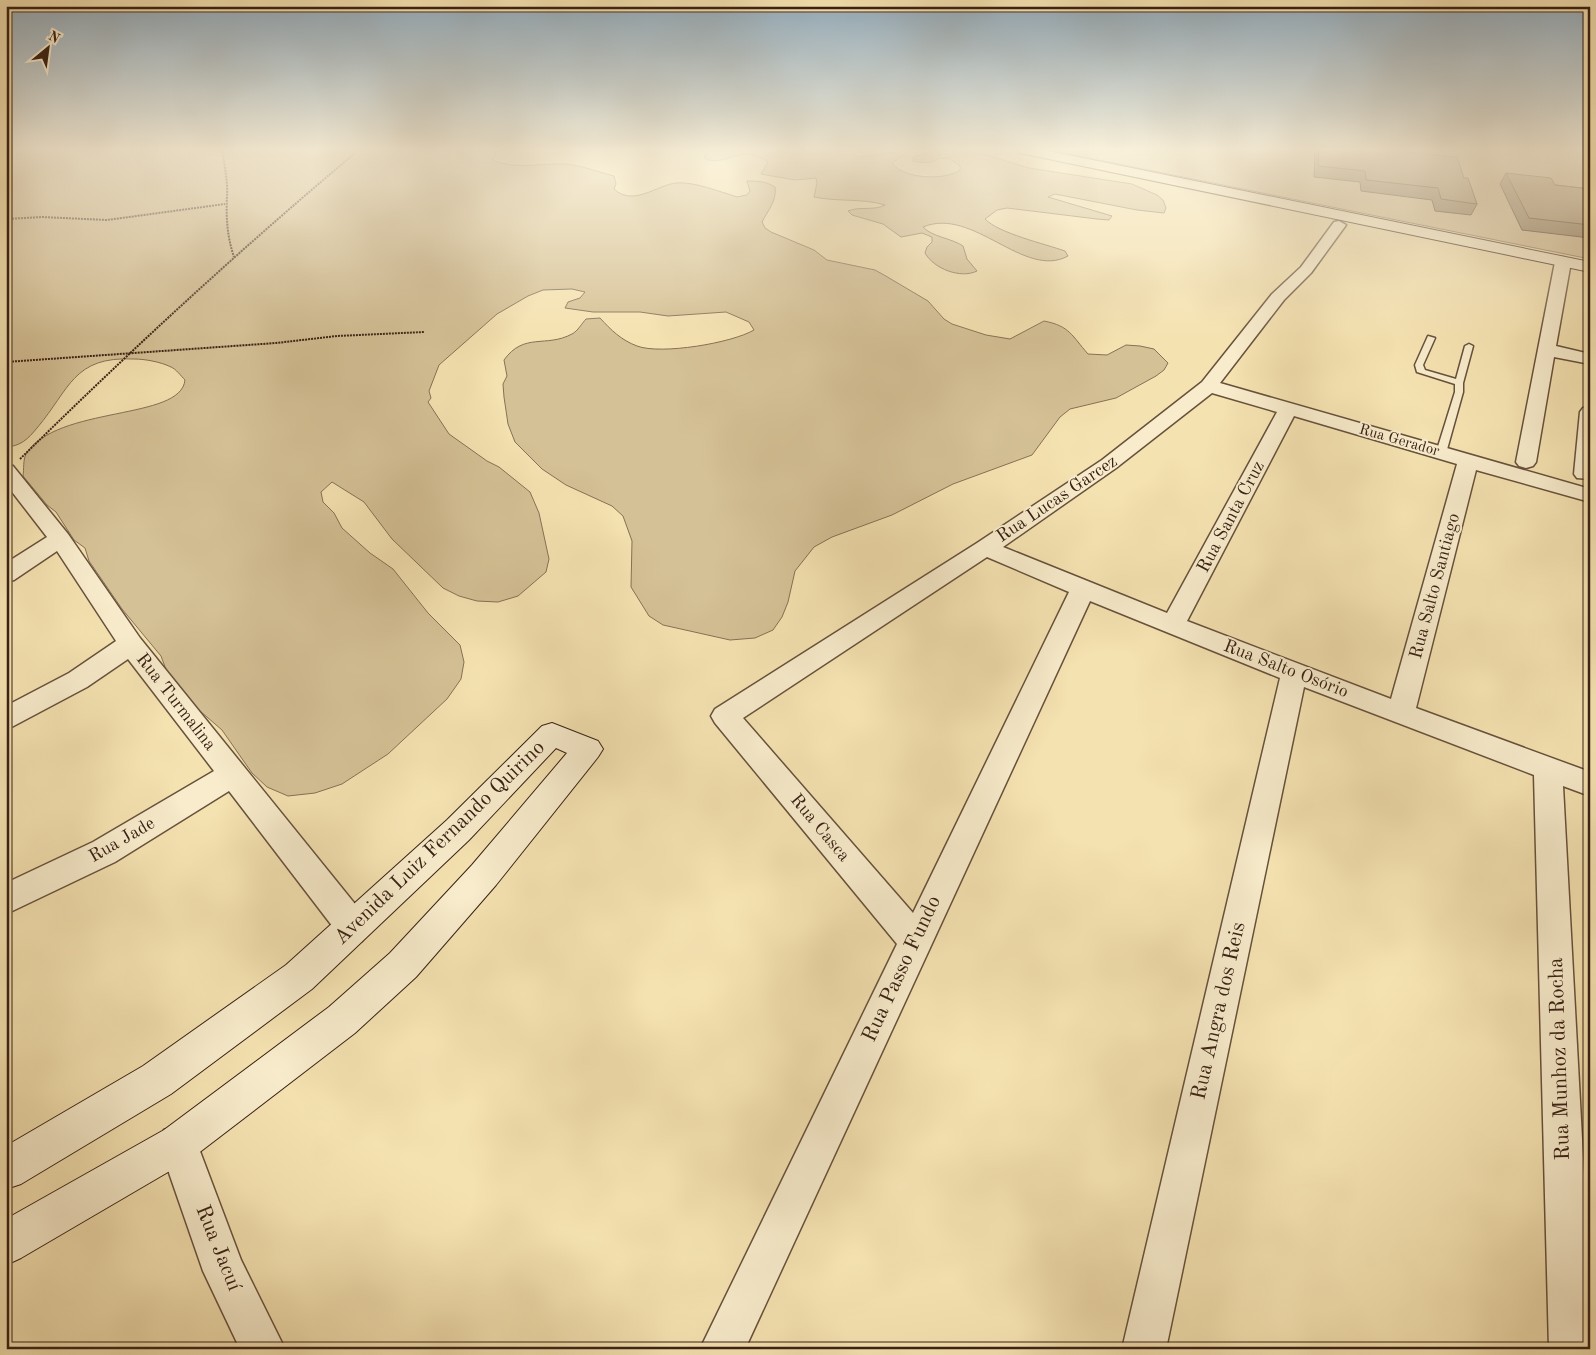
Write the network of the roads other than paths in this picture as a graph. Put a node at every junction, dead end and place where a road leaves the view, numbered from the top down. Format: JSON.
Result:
{"nodes":[{"id":1,"x":1277,"y":212,"type":"edge"},
{"id":2,"x":1315,"y":212,"type":"edge"},
{"id":3,"x":1339,"y":225,"type":"junction"},
{"id":4,"x":1562,"y":267,"type":"junction"},
{"id":5,"x":1590,"y":267,"type":"edge"},
{"id":6,"x":1590,"y":278,"type":"edge"},
{"id":7,"x":1431,"y":338,"type":"dead end"},
{"id":8,"x":1469,"y":346,"type":"dead end"},
{"id":9,"x":1548,"y":350,"type":"junction"},
{"id":10,"x":1590,"y":359,"type":"edge"},
{"id":11,"x":1459,"y":383,"type":"junction"},
{"id":12,"x":1209,"y":386,"type":"junction"},
{"id":13,"x":1288,"y":409,"type":"junction"},
{"id":14,"x":1590,"y":412,"type":"edge"},
{"id":15,"x":1441,"y":453,"type":"junction"},
{"id":16,"x":1468,"y":461,"type":"junction"},
{"id":17,"x":1526,"y":462,"type":"dead end"},
{"id":18,"x":7,"y":471,"type":"edge"},
{"id":19,"x":1584,"y":474,"type":"dead end"},
{"id":20,"x":1590,"y":496,"type":"edge"},
{"id":21,"x":60,"y":540,"type":"junction"},
{"id":22,"x":985,"y":548,"type":"junction"},
{"id":23,"x":6,"y":574,"type":"edge"},
{"id":24,"x":1082,"y":589,"type":"junction"},
{"id":25,"x":1173,"y":625,"type":"junction"},
{"id":26,"x":131,"y":644,"type":"junction"},
{"id":27,"x":1294,"y":673,"type":"junction"},
{"id":28,"x":1401,"y":712,"type":"junction"},
{"id":29,"x":726,"y":716,"type":"joint"},
{"id":30,"x":6,"y":719,"type":"edge"},
{"id":31,"x":1548,"y":769,"type":"junction"},
{"id":32,"x":233,"y":774,"type":"junction"},
{"id":33,"x":1590,"y":784,"type":"edge"},
{"id":34,"x":6,"y":899,"type":"edge"},
{"id":35,"x":350,"y":930,"type":"junction"},
{"id":36,"x":915,"y":940,"type":"junction"},
{"id":37,"x":178,"y":1144,"type":"junction"},
{"id":38,"x":6,"y":1169,"type":"edge"},
{"id":39,"x":6,"y":1243,"type":"edge"},
{"id":40,"x":263,"y":1349,"type":"edge"},
{"id":41,"x":722,"y":1349,"type":"edge"},
{"id":42,"x":1144,"y":1349,"type":"edge"},
{"id":43,"x":1571,"y":1349,"type":"edge"}],
"edges":[{"from":1,"to":3,"type":"main road"},
{"from":2,"to":4,"type":"main road"},
{"from":3,"to":4,"type":"main road"},
{"from":3,"to":12,"type":"street","name":"Rua Lucas Garcez"},
{"from":4,"to":5,"type":"main road"},
{"from":4,"to":6,"type":"main road"},
{"from":4,"to":9,"type":"street"},
{"from":7,"to":11,"type":"lane"},
{"from":8,"to":11,"type":"lane"},
{"from":9,"to":10,"type":"street"},
{"from":9,"to":17,"type":"street"},
{"from":11,"to":15,"type":"lane"},
{"from":12,"to":13,"type":"street","name":"Rua Gerador"},
{"from":12,"to":22,"type":"street","name":"Rua Lucas Garcez"},
{"from":13,"to":15,"type":"street","name":"Rua Gerador"},
{"from":13,"to":25,"type":"street","name":"Rua Santa Cruz"},
{"from":14,"to":19,"type":"street"},
{"from":15,"to":16,"type":"street","name":"Rua Gerador"},
{"from":16,"to":20,"type":"street","name":"Rua Gerador"},
{"from":16,"to":28,"type":"street","name":"Rua Salto Santiago"},
{"from":18,"to":21,"type":"street","name":"Rua Turmalina"},
{"from":21,"to":23,"type":"street"},
{"from":21,"to":26,"type":"street","name":"Rua Turmalina"},
{"from":22,"to":24,"type":"street","name":"Rua Salto Osório"},
{"from":22,"to":29,"type":"street","name":"Rua Lucas Garcez"},
{"from":24,"to":25,"type":"street","name":"Rua Salto Osório"},
{"from":24,"to":36,"type":"street","name":"Rua Passo Fundo"},
{"from":25,"to":27,"type":"street","name":"Rua Salto Osório"},
{"from":26,"to":30,"type":"street"},
{"from":26,"to":32,"type":"street","name":"Rua Turmalina"},
{"from":27,"to":28,"type":"street","name":"Rua Salto Osório"},
{"from":27,"to":42,"type":"street","name":"Rua Angra dos Reis"},
{"from":28,"to":31,"type":"street","name":"Rua Salto Osório"},
{"from":29,"to":36,"type":"street","name":"Rua Casca"},
{"from":31,"to":33,"type":"street","name":"Rua Salto Osório"},
{"from":31,"to":43,"type":"street","name":"Rua Munhoz da Rocha"},
{"from":32,"to":34,"type":"street","name":"Rua Jade"},
{"from":32,"to":35,"type":"street","name":"Rua Turmalina"},
{"from":35,"to":37,"type":"main road","name":"Avenida Luiz Fernando Quirino"},
{"from":35,"to":38,"type":"main road","name":"Avenida Luiz Fernando Quirino"},
{"from":36,"to":41,"type":"street","name":"Rua Passo Fundo"},
{"from":37,"to":39,"type":"main road","name":"Avenida Luiz Fernando Quirino"},
{"from":37,"to":40,"type":"street","name":"Rua Jacuí"}]}
